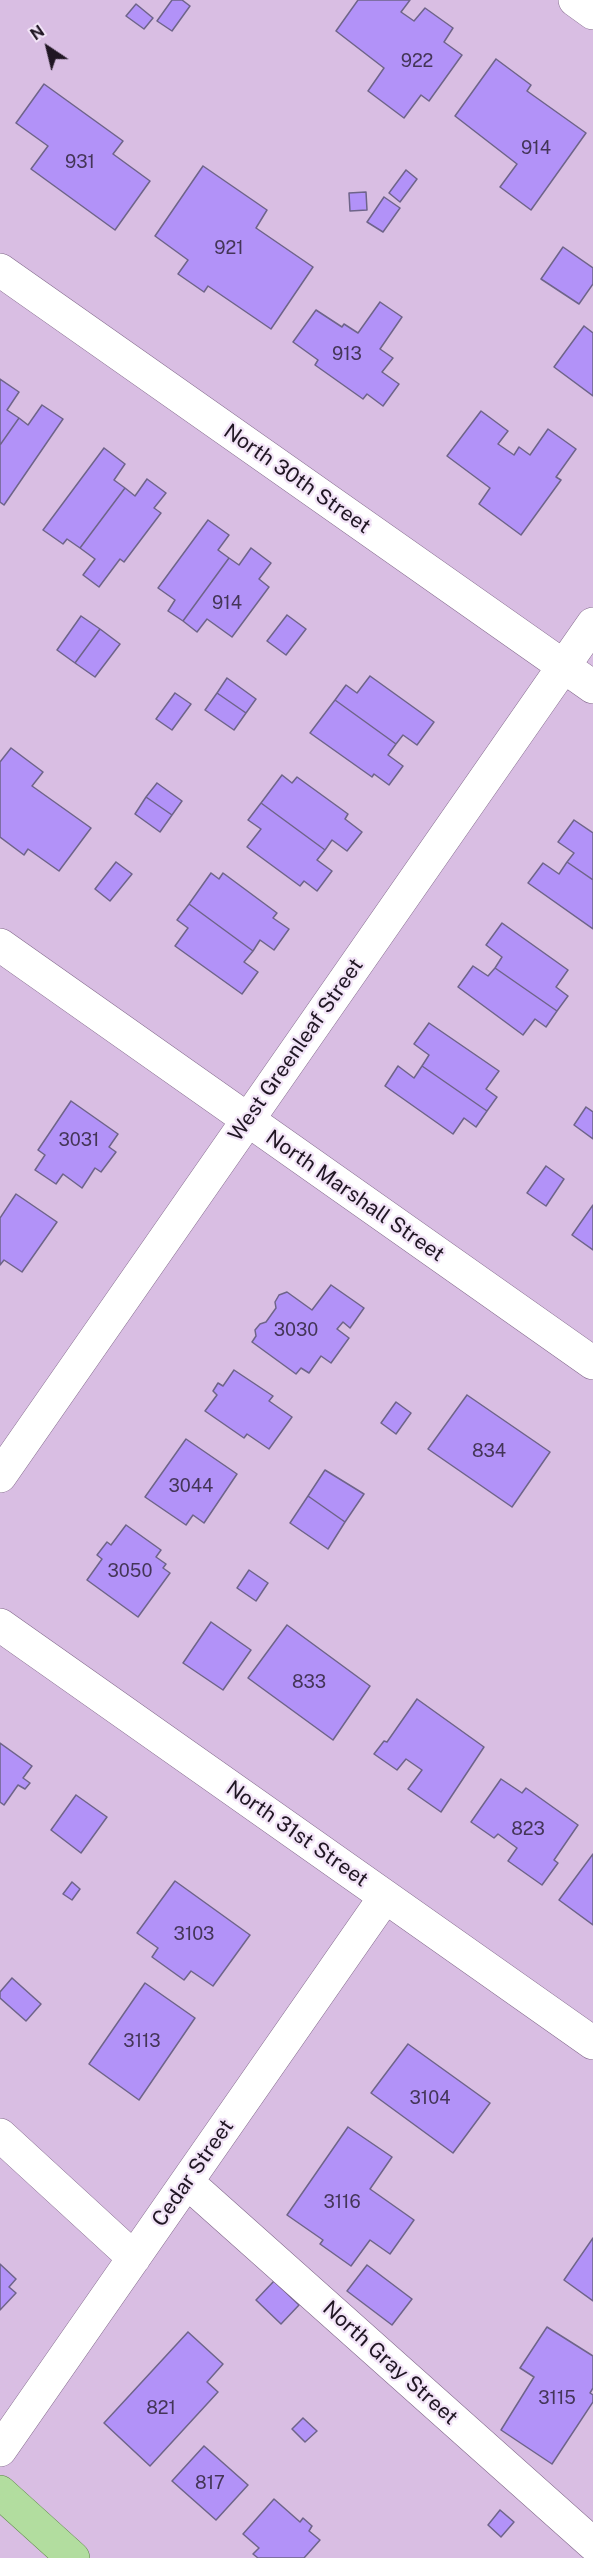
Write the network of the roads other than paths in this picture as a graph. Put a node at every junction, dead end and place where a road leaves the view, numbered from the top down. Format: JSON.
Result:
{"nodes":[{"id":1,"x":575,"y":0,"type":"edge"},
{"id":2,"x":593,"y":13,"type":"edge"},
{"id":3,"x":0,"y":270,"type":"edge"},
{"id":4,"x":593,"y":624,"type":"edge"},
{"id":5,"x":563,"y":667,"type":"junction"},
{"id":6,"x":593,"y":687,"type":"edge"},
{"id":7,"x":0,"y":945,"type":"edge"},
{"id":8,"x":248,"y":1120,"type":"junction"},
{"id":9,"x":593,"y":1363,"type":"edge"},
{"id":10,"x":0,"y":1476,"type":"edge"},
{"id":11,"x":0,"y":1625,"type":"edge"},
{"id":12,"x":385,"y":1897,"type":"junction"},
{"id":13,"x":593,"y":2043,"type":"edge"},
{"id":14,"x":0,"y":2135,"type":"edge"},
{"id":15,"x":187,"y":2182,"type":"junction"},
{"id":16,"x":134,"y":2258,"type":"junction"},
{"id":17,"x":0,"y":2450,"type":"edge"},
{"id":18,"x":0,"y":2492,"type":"edge"},
{"id":19,"x":593,"y":2544,"type":"edge"},
{"id":20,"x":73,"y":2558,"type":"edge"}],
"edges":[{"from":1,"to":2,"type":"street"},
{"from":3,"to":5,"type":"street","name":"North 30th Street"},
{"from":4,"to":5,"type":"street","name":"West Greenleaf Street"},
{"from":5,"to":6,"type":"street","name":"North 30th Street"},
{"from":5,"to":8,"type":"street","name":"West Greenleaf Street"},
{"from":7,"to":8,"type":"street","name":"North Marshall Street"},
{"from":8,"to":9,"type":"street","name":"North Marshall Street"},
{"from":8,"to":10,"type":"street","name":"West Greenleaf Street"},
{"from":11,"to":12,"type":"street","name":"North 31st Street"},
{"from":12,"to":13,"type":"street","name":"North 31st Street"},
{"from":12,"to":15,"type":"street","name":"Cedar Street"},
{"from":14,"to":16,"type":"street"},
{"from":15,"to":16,"type":"street","name":"Cedar Street"},
{"from":15,"to":19,"type":"street","name":"North Gray Street"},
{"from":16,"to":17,"type":"street","name":"Cedar Street"},
{"from":18,"to":20,"type":"main road"}]}
